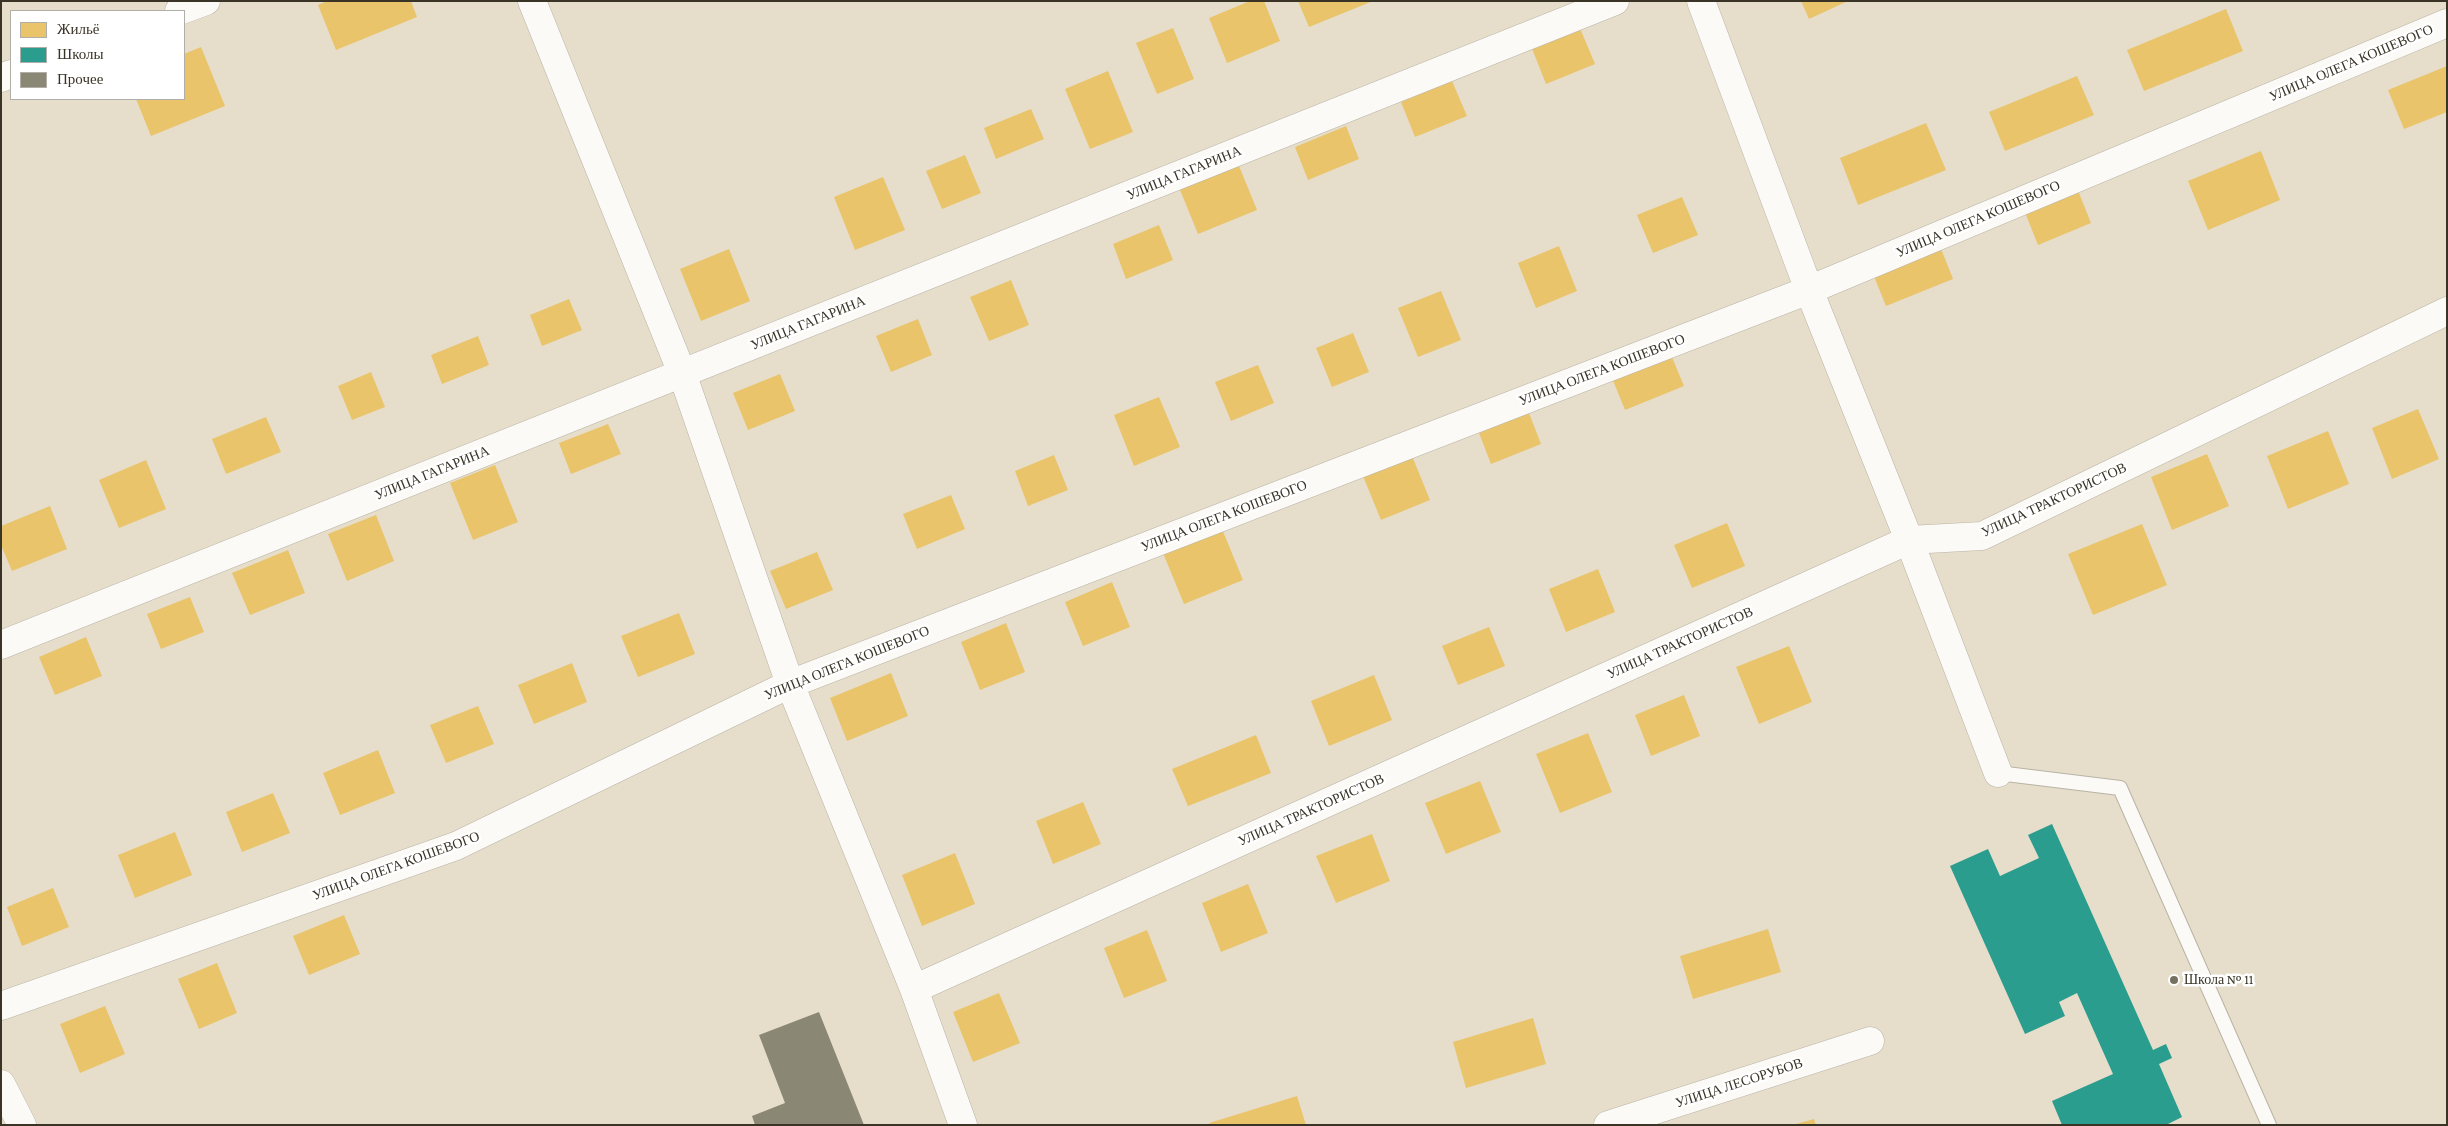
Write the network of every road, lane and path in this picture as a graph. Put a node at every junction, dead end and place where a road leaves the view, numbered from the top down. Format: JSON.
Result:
{"nodes":[{"id":1,"x":206,"y":1,"type":"edge"},
{"id":2,"x":532,"y":1,"type":"edge"},
{"id":3,"x":1615,"y":1,"type":"edge"},
{"id":4,"x":1702,"y":1,"type":"edge"},
{"id":5,"x":182,"y":10,"type":"edge"},
{"id":6,"x":2447,"y":23,"type":"edge"},
{"id":7,"x":1809,"y":290,"type":"junction"},
{"id":8,"x":2447,"y":312,"type":"edge"},
{"id":9,"x":682,"y":373,"type":"junction"},
{"id":10,"x":1909,"y":540,"type":"junction"},
{"id":11,"x":1,"y":645,"type":"edge"},
{"id":12,"x":790,"y":684,"type":"junction"},
{"id":13,"x":1998,"y":773,"type":"joint"},
{"id":14,"x":914,"y":988,"type":"junction"},
{"id":15,"x":1,"y":1006,"type":"edge"},
{"id":16,"x":1870,"y":1041,"type":"dead end"},
{"id":17,"x":1,"y":1084,"type":"edge"},
{"id":18,"x":22,"y":1125,"type":"edge"},
{"id":19,"x":963,"y":1125,"type":"edge"},
{"id":20,"x":1608,"y":1125,"type":"edge"},
{"id":21,"x":2269,"y":1125,"type":"edge"}],
"edges":[{"from":1,"to":5,"type":"street"},
{"from":2,"to":9,"type":"street"},
{"from":3,"to":9,"type":"street","name":"УЛИЦА ГАГАРИНА"},
{"from":4,"to":7,"type":"street"},
{"from":6,"to":7,"type":"street","name":"УЛИЦА ОЛЕГА КОШЕВОГО"},
{"from":7,"to":10,"type":"street"},
{"from":7,"to":12,"type":"street","name":"УЛИЦА ОЛЕГА КОШЕВОГО"},
{"from":8,"to":10,"type":"street","name":"УЛИЦА ТРАКТОРИСТОВ"},
{"from":9,"to":11,"type":"street","name":"УЛИЦА ГАГАРИНА"},
{"from":9,"to":12,"type":"street"},
{"from":10,"to":13,"type":"street"},
{"from":10,"to":14,"type":"street","name":"УЛИЦА ТРАКТОРИСТОВ"},
{"from":12,"to":14,"type":"street"},
{"from":12,"to":15,"type":"street","name":"УЛИЦА ОЛЕГА КОШЕВОГО"},
{"from":13,"to":21,"type":"lane"},
{"from":14,"to":19,"type":"street"},
{"from":16,"to":20,"type":"street","name":"УЛИЦА ЛЕСОРУБОВ"},
{"from":17,"to":18,"type":"street"}]}
